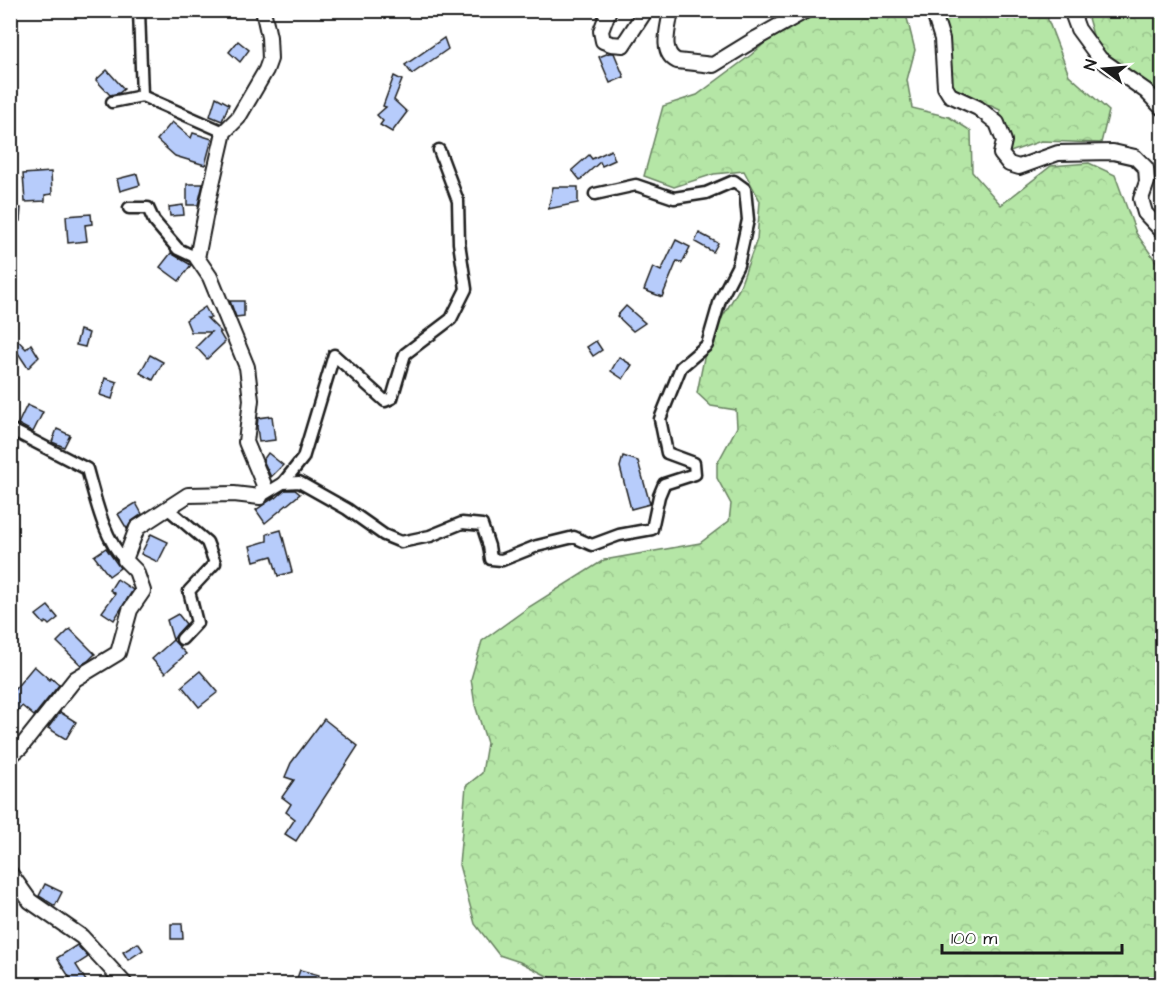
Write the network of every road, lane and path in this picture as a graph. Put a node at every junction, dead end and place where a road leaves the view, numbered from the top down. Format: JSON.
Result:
{"nodes":[{"id":1,"x":139,"y":10,"type":"edge"},
{"id":2,"x":263,"y":10,"type":"edge"},
{"id":3,"x":609,"y":10,"type":"edge"},
{"id":4,"x":646,"y":10,"type":"edge"},
{"id":5,"x":671,"y":10,"type":"edge"},
{"id":6,"x":807,"y":10,"type":"edge"},
{"id":7,"x":933,"y":10,"type":"edge"},
{"id":8,"x":1071,"y":10,"type":"edge"},
{"id":9,"x":142,"y":96,"type":"junction"},
{"id":10,"x":112,"y":102,"type":"dead end"},
{"id":11,"x":1162,"y":108,"type":"edge"},
{"id":12,"x":224,"y":132,"type":"junction"},
{"id":13,"x":439,"y":150,"type":"dead end"},
{"id":14,"x":596,"y":194,"type":"dead end"},
{"id":15,"x":129,"y":208,"type":"dead end"},
{"id":16,"x":1162,"y":231,"type":"edge"},
{"id":17,"x":197,"y":258,"type":"junction"},
{"id":18,"x":10,"y":429,"type":"edge"},
{"id":19,"x":283,"y":483,"type":"junction"},
{"id":20,"x":260,"y":497,"type":"junction"},
{"id":21,"x":167,"y":508,"type":"junction"},
{"id":22,"x":125,"y":561,"type":"junction"},
{"id":23,"x":182,"y":639,"type":"dead end"},
{"id":24,"x":10,"y":756,"type":"edge"},
{"id":25,"x":10,"y":873,"type":"edge"},
{"id":26,"x":124,"y":984,"type":"edge"}],
"edges":[{"from":1,"to":9,"type":"street"},
{"from":2,"to":12,"type":"street"},
{"from":3,"to":4,"type":"street"},
{"from":5,"to":6,"type":"street"},
{"from":7,"to":16,"type":"street"},
{"from":8,"to":11,"type":"street"},
{"from":9,"to":10,"type":"street"},
{"from":9,"to":12,"type":"street"},
{"from":12,"to":17,"type":"street"},
{"from":13,"to":19,"type":"street"},
{"from":14,"to":19,"type":"street"},
{"from":15,"to":17,"type":"street"},
{"from":17,"to":20,"type":"street"},
{"from":18,"to":22,"type":"street"},
{"from":19,"to":20,"type":"street"},
{"from":20,"to":21,"type":"street"},
{"from":21,"to":22,"type":"street"},
{"from":21,"to":23,"type":"street"},
{"from":22,"to":24,"type":"street"},
{"from":25,"to":26,"type":"street"}]}
